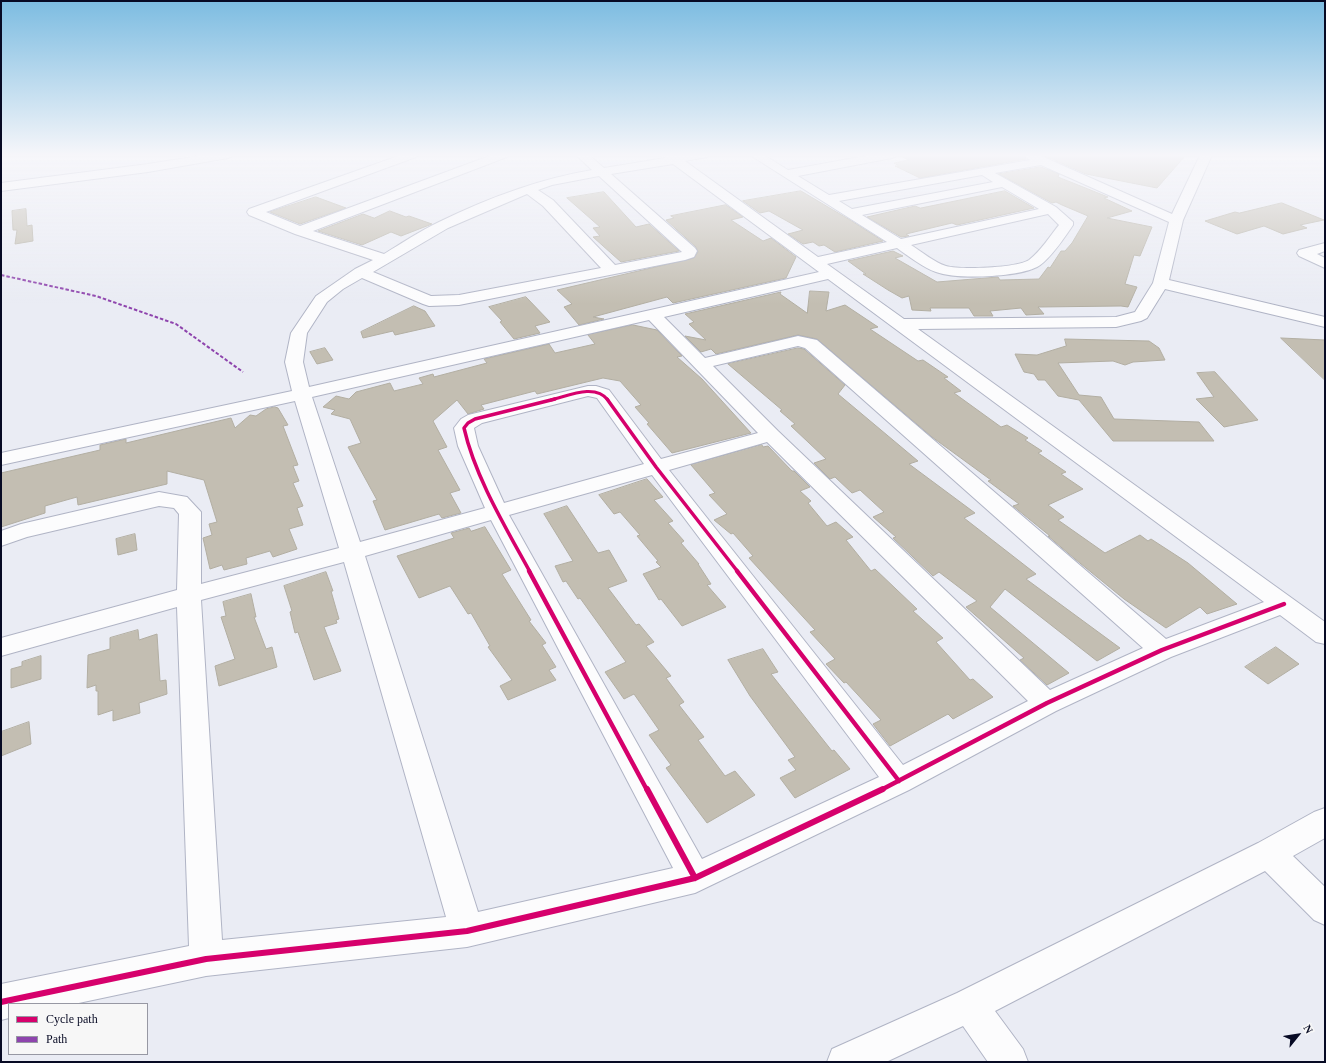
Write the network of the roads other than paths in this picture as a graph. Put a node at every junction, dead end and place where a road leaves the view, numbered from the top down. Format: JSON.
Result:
{"nodes":[{"id":1,"x":274,"y":205,"type":"edge"},
{"id":2,"x":370,"y":205,"type":"edge"},
{"id":3,"x":491,"y":205,"type":"edge"},
{"id":4,"x":550,"y":205,"type":"edge"},
{"id":5,"x":638,"y":205,"type":"edge"},
{"id":6,"x":737,"y":205,"type":"edge"},
{"id":7,"x":836,"y":205,"type":"edge"},
{"id":8,"x":893,"y":205,"type":"edge"},
{"id":9,"x":1042,"y":205,"type":"edge"},
{"id":10,"x":1141,"y":205,"type":"edge"},
{"id":11,"x":1183,"y":205,"type":"edge"},
{"id":12,"x":1051,"y":210,"type":"junction"},
{"id":13,"x":850,"y":213,"type":"junction"},
{"id":14,"x":1176,"y":220,"type":"junction"},
{"id":15,"x":300,"y":231,"type":"junction"},
{"id":16,"x":897,"y":244,"type":"junction"},
{"id":17,"x":1325,"y":247,"type":"edge"},
{"id":18,"x":386,"y":259,"type":"junction"},
{"id":19,"x":816,"y":262,"type":"junction"},
{"id":20,"x":1325,"y":264,"type":"edge"},
{"id":21,"x":611,"y":270,"type":"junction"},
{"id":22,"x":360,"y":272,"type":"junction"},
{"id":23,"x":831,"y":274,"type":"junction"},
{"id":24,"x":1160,"y":283,"type":"junction"},
{"id":25,"x":652,"y":314,"type":"junction"},
{"id":26,"x":1325,"y":322,"type":"edge"},
{"id":27,"x":900,"y":324,"type":"junction"},
{"id":28,"x":701,"y":364,"type":"junction"},
{"id":29,"x":302,"y":394,"type":"junction"},
{"id":30,"x":771,"y":435,"type":"junction"},
{"id":31,"x":1,"y":459,"type":"edge"},
{"id":32,"x":656,"y":467,"type":"junction"},
{"id":33,"x":497,"y":512,"type":"junction"},
{"id":34,"x":1,"y":539,"type":"edge"},
{"id":35,"x":352,"y":552,"type":"junction"},
{"id":36,"x":189,"y":595,"type":"junction"},
{"id":37,"x":1284,"y":604,"type":"junction"},
{"id":38,"x":1325,"y":635,"type":"edge"},
{"id":39,"x":1,"y":647,"type":"edge"},
{"id":40,"x":1162,"y":650,"type":"junction"},
{"id":41,"x":1047,"y":703,"type":"junction"},
{"id":42,"x":899,"y":781,"type":"junction"},
{"id":43,"x":1325,"y":822,"type":"edge"},
{"id":44,"x":1269,"y":853,"type":"junction"},
{"id":45,"x":695,"y":878,"type":"junction"},
{"id":46,"x":1325,"y":909,"type":"edge"},
{"id":47,"x":467,"y":931,"type":"junction"},
{"id":48,"x":206,"y":959,"type":"junction"},
{"id":49,"x":1,"y":1002,"type":"edge"},
{"id":50,"x":969,"y":1005,"type":"junction"},
{"id":51,"x":845,"y":1062,"type":"edge"},
{"id":52,"x":1010,"y":1062,"type":"edge"}],
"edges":[{"from":1,"to":15,"type":"street"},
{"from":2,"to":15,"type":"street"},
{"from":3,"to":18,"type":"street"},
{"from":4,"to":21,"type":"street"},
{"from":5,"to":21,"type":"street"},
{"from":6,"to":19,"type":"street"},
{"from":7,"to":13,"type":"street"},
{"from":8,"to":13,"type":"street"},
{"from":9,"to":12,"type":"street"},
{"from":10,"to":14,"type":"street"},
{"from":11,"to":14,"type":"street"},
{"from":12,"to":16,"type":"street"},
{"from":12,"to":16,"type":"street"},
{"from":13,"to":16,"type":"street"},
{"from":14,"to":24,"type":"street"},
{"from":15,"to":18,"type":"street"},
{"from":16,"to":19,"type":"street"},
{"from":17,"to":20,"type":"street"},
{"from":18,"to":22,"type":"street"},
{"from":19,"to":23,"type":"street"},
{"from":21,"to":22,"type":"street"},
{"from":22,"to":29,"type":"street"},
{"from":23,"to":25,"type":"street"},
{"from":23,"to":27,"type":"street"},
{"from":24,"to":26,"type":"street"},
{"from":24,"to":27,"type":"street"},
{"from":25,"to":28,"type":"street"},
{"from":25,"to":29,"type":"street"},
{"from":27,"to":37,"type":"street"},
{"from":28,"to":30,"type":"street"},
{"from":28,"to":40,"type":"street"},
{"from":29,"to":31,"type":"street"},
{"from":29,"to":35,"type":"street"},
{"from":30,"to":32,"type":"street"},
{"from":30,"to":41,"type":"street"},
{"from":32,"to":33,"type":"street"},
{"from":32,"to":33,"type":"street"},
{"from":32,"to":42,"type":"street"},
{"from":33,"to":35,"type":"street"},
{"from":33,"to":45,"type":"street"},
{"from":34,"to":36,"type":"street"},
{"from":35,"to":36,"type":"street"},
{"from":35,"to":47,"type":"street"},
{"from":36,"to":39,"type":"street"},
{"from":36,"to":48,"type":"street"},
{"from":37,"to":38,"type":"street"},
{"from":37,"to":40,"type":"street"},
{"from":40,"to":41,"type":"street"},
{"from":41,"to":42,"type":"street"},
{"from":42,"to":45,"type":"street"},
{"from":43,"to":44,"type":"street"},
{"from":44,"to":46,"type":"street"},
{"from":44,"to":50,"type":"street"},
{"from":45,"to":47,"type":"street"},
{"from":47,"to":48,"type":"street"},
{"from":48,"to":49,"type":"street"},
{"from":50,"to":51,"type":"street"},
{"from":50,"to":52,"type":"street"}]}
